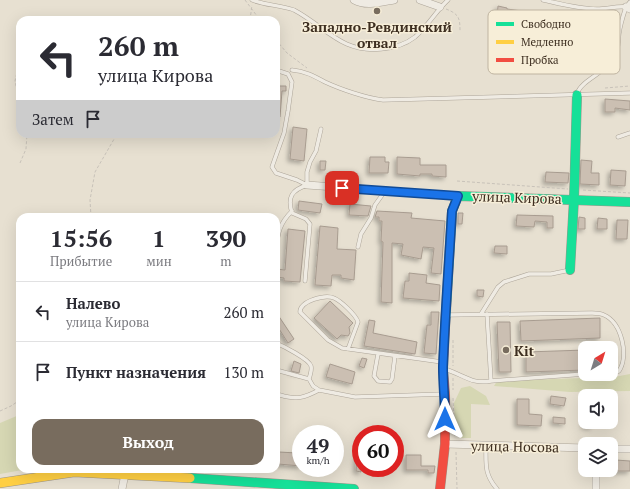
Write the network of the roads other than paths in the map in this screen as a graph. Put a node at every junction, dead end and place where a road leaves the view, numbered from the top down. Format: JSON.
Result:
{"nodes":[{"id":1,"x":252,"y":0,"type":"edge"},
{"id":2,"x":354,"y":0,"type":"edge"},
{"id":3,"x":394,"y":0,"type":"edge"},
{"id":4,"x":420,"y":0,"type":"edge"},
{"id":5,"x":448,"y":0,"type":"edge"},
{"id":6,"x":544,"y":0,"type":"edge"},
{"id":7,"x":629,"y":6,"type":"edge"},
{"id":8,"x":440,"y":7,"type":"junction"},
{"id":9,"x":620,"y":30,"type":"edge"},
{"id":10,"x":292,"y":70,"type":"dead end"},
{"id":11,"x":280,"y":71,"type":"edge"},
{"id":12,"x":599,"y":74,"type":"edge"},
{"id":13,"x":630,"y":94,"type":"edge"},
{"id":14,"x":577,"y":95,"type":"junction"},
{"id":15,"x":321,"y":129,"type":"dead end"},
{"id":16,"x":630,"y":133,"type":"edge"},
{"id":17,"x":618,"y":137,"type":"dead end"},
{"id":18,"x":307,"y":186,"type":"junction"},
{"id":19,"x":385,"y":190,"type":"junction"},
{"id":20,"x":574,"y":194,"type":"junction"},
{"id":21,"x":458,"y":196,"type":"junction"},
{"id":22,"x":630,"y":202,"type":"edge"},
{"id":23,"x":292,"y":211,"type":"junction"},
{"id":24,"x":280,"y":228,"type":"edge"},
{"id":25,"x":358,"y":247,"type":"dead end"},
{"id":26,"x":570,"y":270,"type":"joint"},
{"id":27,"x":305,"y":281,"type":"dead end"},
{"id":28,"x":481,"y":314,"type":"junction"},
{"id":29,"x":487,"y":314,"type":"junction"},
{"id":30,"x":445,"y":315,"type":"junction"},
{"id":31,"x":280,"y":345,"type":"edge"},
{"id":32,"x":348,"y":349,"type":"junction"},
{"id":33,"x":378,"y":354,"type":"junction"},
{"id":34,"x":395,"y":356,"type":"junction"},
{"id":35,"x":443,"y":366,"type":"junction"},
{"id":36,"x":280,"y":371,"type":"edge"},
{"id":37,"x":618,"y":371,"type":"edge"},
{"id":38,"x":578,"y":374,"type":"edge"},
{"id":39,"x":309,"y":379,"type":"junction"},
{"id":40,"x":491,"y":380,"type":"junction"},
{"id":41,"x":320,"y":390,"type":"junction"},
{"id":42,"x":451,"y":394,"type":"junction"},
{"id":43,"x":280,"y":395,"type":"dead end"},
{"id":44,"x":445,"y":444,"type":"junction"},
{"id":45,"x":486,"y":445,"type":"junction"},
{"id":46,"x":578,"y":448,"type":"edge"},
{"id":47,"x":618,"y":448,"type":"edge"},
{"id":48,"x":630,"y":449,"type":"edge"},
{"id":49,"x":64,"y":473,"type":"edge"},
{"id":50,"x":100,"y":473,"type":"edge"},
{"id":51,"x":125,"y":474,"type":"junction"},
{"id":52,"x":596,"y":477,"type":"edge"},
{"id":53,"x":0,"y":483,"type":"edge"},
{"id":54,"x":246,"y":486,"type":"edge"},
{"id":55,"x":122,"y":489,"type":"edge"},
{"id":56,"x":354,"y":489,"type":"edge"},
{"id":57,"x":440,"y":489,"type":"edge"},
{"id":58,"x":497,"y":489,"type":"edge"},
{"id":59,"x":596,"y":489,"type":"edge"}],
"edges":[{"from":1,"to":8,"type":"lane"},
{"from":2,"to":3,"type":"street"},
{"from":4,"to":8,"type":"street"},
{"from":5,"to":8,"type":"lane"},
{"from":6,"to":7,"type":"lane"},
{"from":7,"to":9,"type":"lane"},
{"from":10,"to":14,"type":"lane"},
{"from":11,"to":18,"type":"lane"},
{"from":12,"to":14,"type":"lane"},
{"from":13,"to":14,"type":"lane"},
{"from":14,"to":20,"type":"street"},
{"from":15,"to":18,"type":"lane"},
{"from":16,"to":17,"type":"lane"},
{"from":18,"to":19,"type":"street","name":"улица Кирова"},
{"from":18,"to":23,"type":"lane"},
{"from":19,"to":21,"type":"street","name":"улица Кирова"},
{"from":19,"to":25,"type":"lane"},
{"from":20,"to":21,"type":"street","name":"улица Кирова"},
{"from":20,"to":22,"type":"street","name":"улица Кирова"},
{"from":20,"to":26,"type":"street"},
{"from":21,"to":30,"type":"street"},
{"from":23,"to":24,"type":"lane"},
{"from":23,"to":27,"type":"lane"},
{"from":26,"to":28,"type":"lane"},
{"from":28,"to":29,"type":"lane"},
{"from":28,"to":30,"type":"lane"},
{"from":29,"to":37,"type":"lane"},
{"from":29,"to":40,"type":"lane"},
{"from":30,"to":35,"type":"street"},
{"from":31,"to":39,"type":"lane"},
{"from":32,"to":32,"type":"lane"},
{"from":32,"to":33,"type":"lane"},
{"from":33,"to":34,"type":"lane"},
{"from":33,"to":34,"type":"lane"},
{"from":34,"to":35,"type":"lane"},
{"from":35,"to":40,"type":"lane"},
{"from":35,"to":42,"type":"street"},
{"from":36,"to":39,"type":"lane"},
{"from":38,"to":40,"type":"lane"},
{"from":39,"to":41,"type":"lane"},
{"from":41,"to":42,"type":"lane"},
{"from":41,"to":43,"type":"lane"},
{"from":42,"to":44,"type":"street"},
{"from":44,"to":45,"type":"street","name":"улица Носова"},
{"from":44,"to":57,"type":"street"},
{"from":45,"to":46,"type":"street","name":"улица Носова"},
{"from":45,"to":58,"type":"lane"},
{"from":47,"to":48,"type":"street"},
{"from":49,"to":53,"type":"street"},
{"from":50,"to":51,"type":"street"},
{"from":51,"to":54,"type":"street"},
{"from":51,"to":55,"type":"street"},
{"from":52,"to":59,"type":"street"},
{"from":54,"to":56,"type":"street"}]}
